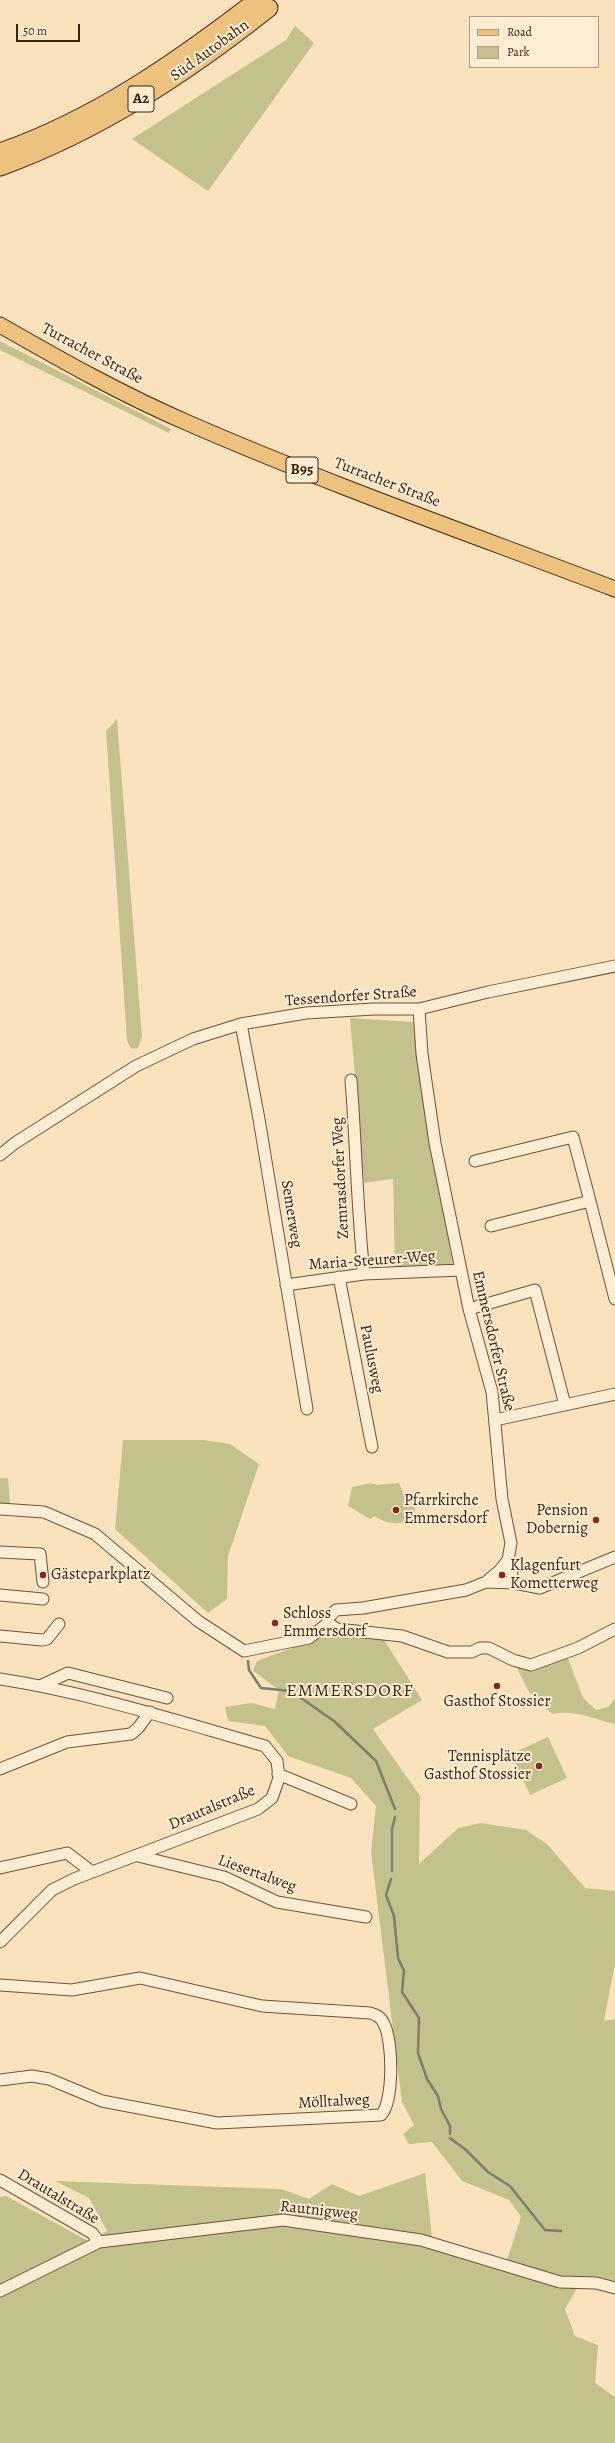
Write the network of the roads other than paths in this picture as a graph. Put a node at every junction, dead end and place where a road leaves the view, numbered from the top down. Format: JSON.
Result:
{"nodes":[{"id":1,"x":263,"y":4,"type":"edge"},
{"id":2,"x":0,"y":152,"type":"edge"},
{"id":3,"x":0,"y":167,"type":"edge"},
{"id":4,"x":0,"y":325,"type":"edge"},
{"id":5,"x":615,"y":590,"type":"edge"},
{"id":6,"x":615,"y":966,"type":"edge"},
{"id":7,"x":419,"y":1009,"type":"junction"},
{"id":8,"x":242,"y":1024,"type":"junction"},
{"id":9,"x":351,"y":1080,"type":"dead end"},
{"id":10,"x":0,"y":1155,"type":"edge"},
{"id":11,"x":475,"y":1161,"type":"dead end"},
{"id":12,"x":590,"y":1201,"type":"junction"},
{"id":13,"x":491,"y":1226,"type":"dead end"},
{"id":14,"x":461,"y":1270,"type":"junction"},
{"id":15,"x":364,"y":1274,"type":"junction"},
{"id":16,"x":339,"y":1277,"type":"junction"},
{"id":17,"x":286,"y":1285,"type":"junction"},
{"id":18,"x":615,"y":1299,"type":"edge"},
{"id":19,"x":469,"y":1309,"type":"junction"},
{"id":20,"x":615,"y":1394,"type":"edge"},
{"id":21,"x":565,"y":1405,"type":"junction"},
{"id":22,"x":307,"y":1409,"type":"dead end"},
{"id":23,"x":495,"y":1420,"type":"junction"},
{"id":24,"x":372,"y":1447,"type":"dead end"},
{"id":25,"x":0,"y":1509,"type":"edge"},
{"id":26,"x":0,"y":1552,"type":"edge"},
{"id":27,"x":615,"y":1557,"type":"edge"},
{"id":28,"x":508,"y":1560,"type":"junction"},
{"id":29,"x":43,"y":1582,"type":"dead end"},
{"id":30,"x":486,"y":1582,"type":"junction"},
{"id":31,"x":514,"y":1583,"type":"junction"},
{"id":32,"x":0,"y":1595,"type":"edge"},
{"id":33,"x":43,"y":1599,"type":"dead end"},
{"id":34,"x":328,"y":1623,"type":"junction"},
{"id":35,"x":59,"y":1624,"type":"dead end"},
{"id":36,"x":615,"y":1629,"type":"edge"},
{"id":37,"x":0,"y":1636,"type":"edge"},
{"id":38,"x":0,"y":1679,"type":"edge"},
{"id":39,"x":40,"y":1686,"type":"junction"},
{"id":40,"x":167,"y":1698,"type":"dead end"},
{"id":41,"x":150,"y":1712,"type":"junction"},
{"id":42,"x":0,"y":1769,"type":"edge"},
{"id":43,"x":278,"y":1774,"type":"junction"},
{"id":44,"x":352,"y":1804,"type":"dead end"},
{"id":45,"x":138,"y":1856,"type":"junction"},
{"id":46,"x":0,"y":1868,"type":"edge"},
{"id":47,"x":92,"y":1872,"type":"junction"},
{"id":48,"x":366,"y":1917,"type":"dead end"},
{"id":49,"x":0,"y":1942,"type":"edge"},
{"id":50,"x":0,"y":1985,"type":"edge"},
{"id":51,"x":0,"y":2080,"type":"edge"},
{"id":52,"x":0,"y":2180,"type":"edge"},
{"id":53,"x":100,"y":2242,"type":"junction"},
{"id":54,"x":615,"y":2288,"type":"edge"},
{"id":55,"x":0,"y":2291,"type":"edge"}],
"edges":[{"from":1,"to":2,"type":"highway","name":"Süd Autobahn","number":"A2"},
{"from":1,"to":3,"type":"highway","name":"Süd Autobahn","number":"A2"},
{"from":4,"to":5,"type":"main road","name":"Turracher Straße","number":"B95"},
{"from":6,"to":7,"type":"street","name":"Tessendorfer Straße"},
{"from":7,"to":8,"type":"street","name":"Tessendorfer Straße"},
{"from":7,"to":14,"type":"street","name":"Emmersdorfer Straße"},
{"from":8,"to":10,"type":"street","name":"Tessendorfer Straße"},
{"from":8,"to":17,"type":"street","name":"Semerweg"},
{"from":9,"to":15,"type":"street","name":"Zemrasdorfer Weg"},
{"from":11,"to":12,"type":"street"},
{"from":12,"to":13,"type":"street"},
{"from":12,"to":18,"type":"street"},
{"from":14,"to":15,"type":"street","name":"Maria-Steurer-Weg"},
{"from":14,"to":19,"type":"street","name":"Emmersdorfer Straße"},
{"from":15,"to":16,"type":"street","name":"Maria-Steurer-Weg"},
{"from":16,"to":17,"type":"street","name":"Maria-Steurer-Weg"},
{"from":16,"to":24,"type":"street","name":"Paulusweg"},
{"from":17,"to":22,"type":"street","name":"Semerweg"},
{"from":19,"to":21,"type":"street"},
{"from":19,"to":23,"type":"street","name":"Emmersdorfer Straße"},
{"from":20,"to":21,"type":"street"},
{"from":21,"to":23,"type":"street"},
{"from":23,"to":28,"type":"street","name":"Emmersdorfer Straße"},
{"from":25,"to":34,"type":"street"},
{"from":26,"to":29,"type":"street"},
{"from":27,"to":31,"type":"street"},
{"from":28,"to":30,"type":"street"},
{"from":28,"to":31,"type":"street","name":"Emmersdorfer Straße"},
{"from":30,"to":31,"type":"street"},
{"from":30,"to":34,"type":"street"},
{"from":32,"to":33,"type":"street"},
{"from":34,"to":36,"type":"street"},
{"from":35,"to":37,"type":"street"},
{"from":38,"to":39,"type":"street"},
{"from":39,"to":40,"type":"street"},
{"from":39,"to":41,"type":"street"},
{"from":41,"to":42,"type":"street"},
{"from":41,"to":43,"type":"street"},
{"from":43,"to":44,"type":"street"},
{"from":43,"to":45,"type":"street","name":"Drautalstraße"},
{"from":45,"to":47,"type":"street","name":"Drautalstraße"},
{"from":45,"to":48,"type":"street","name":"Liesertalweg"},
{"from":46,"to":47,"type":"street"},
{"from":47,"to":49,"type":"street","name":"Drautalstraße"},
{"from":50,"to":51,"type":"street","name":"Mölltalweg"},
{"from":52,"to":53,"type":"street","name":"Drautalstraße"},
{"from":53,"to":54,"type":"street","name":"Rautnigweg"},
{"from":53,"to":55,"type":"street","name":"Rautnigweg"}]}
